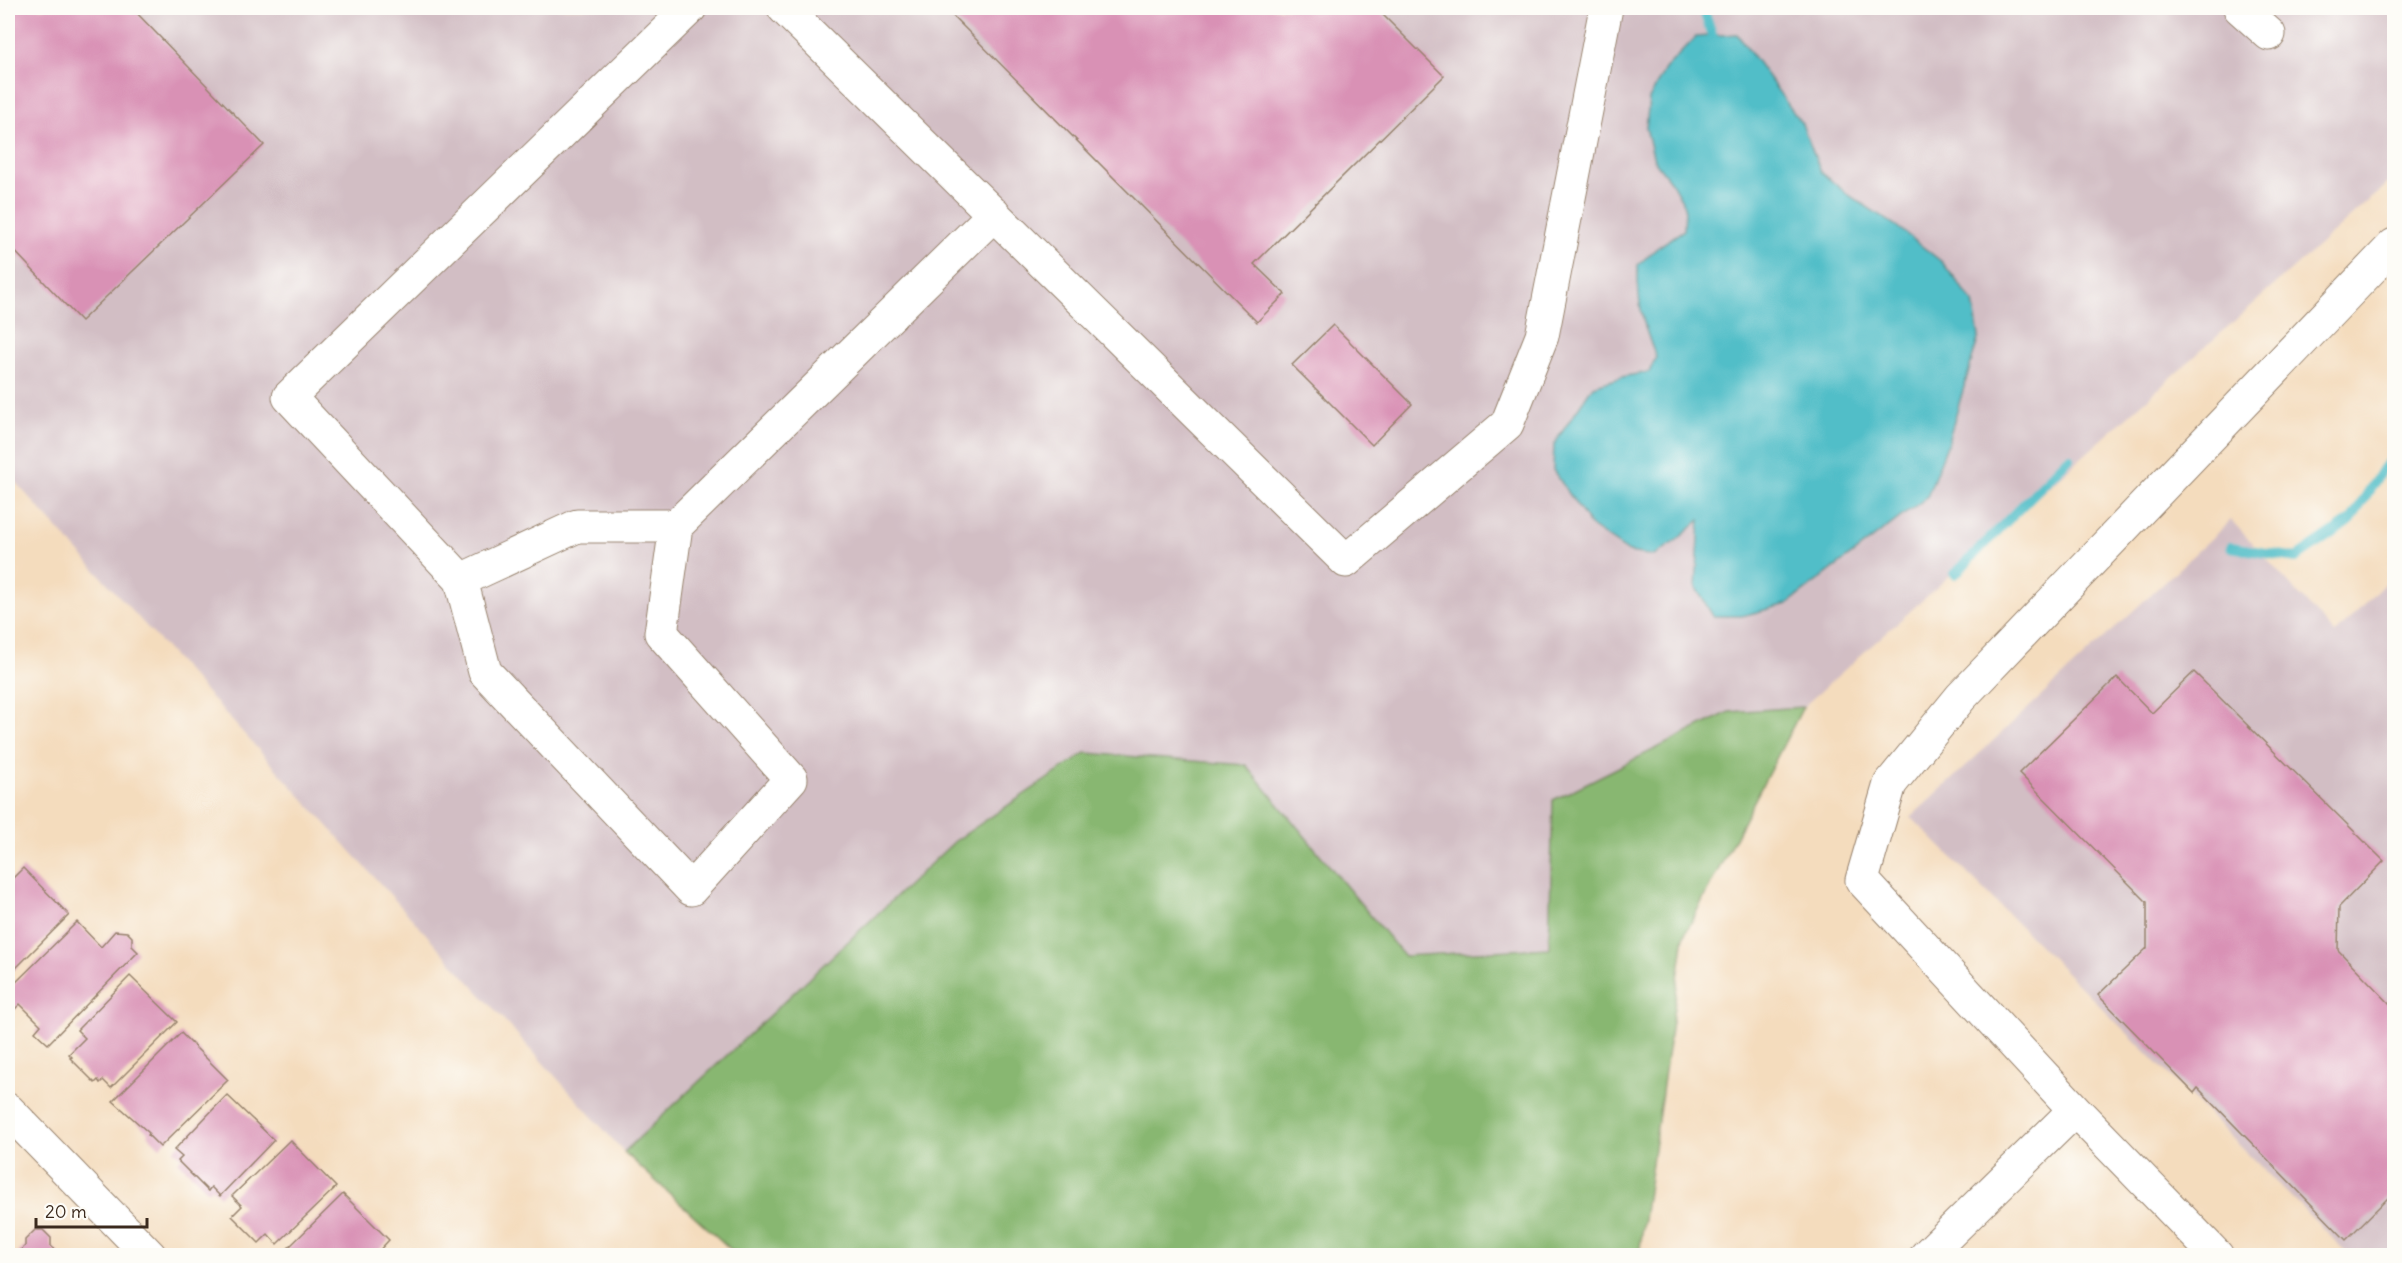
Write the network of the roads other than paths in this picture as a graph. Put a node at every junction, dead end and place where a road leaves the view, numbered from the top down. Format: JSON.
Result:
{"nodes":[{"id":1,"x":690,"y":8,"type":"edge"},
{"id":2,"x":784,"y":8,"type":"edge"},
{"id":3,"x":1606,"y":8,"type":"edge"},
{"id":4,"x":2240,"y":8,"type":"edge"},
{"id":5,"x":2269,"y":34,"type":"dead end"},
{"id":6,"x":994,"y":214,"type":"junction"},
{"id":7,"x":2394,"y":245,"type":"edge"},
{"id":8,"x":676,"y":526,"type":"junction"},
{"id":9,"x":461,"y":580,"type":"junction"},
{"id":10,"x":2075,"y":1110,"type":"junction"},
{"id":11,"x":13,"y":1125,"type":"edge"},
{"id":12,"x":150,"y":1256,"type":"edge"},
{"id":13,"x":1926,"y":1256,"type":"edge"},
{"id":14,"x":2217,"y":1256,"type":"edge"}],
"edges":[{"from":1,"to":9,"type":"street"},
{"from":2,"to":6,"type":"street"},
{"from":3,"to":6,"type":"street"},
{"from":4,"to":5,"type":"street"},
{"from":6,"to":8,"type":"street"},
{"from":7,"to":10,"type":"street"},
{"from":8,"to":9,"type":"street"},
{"from":8,"to":9,"type":"street"},
{"from":10,"to":13,"type":"street"},
{"from":10,"to":14,"type":"street"},
{"from":11,"to":12,"type":"street"}]}
